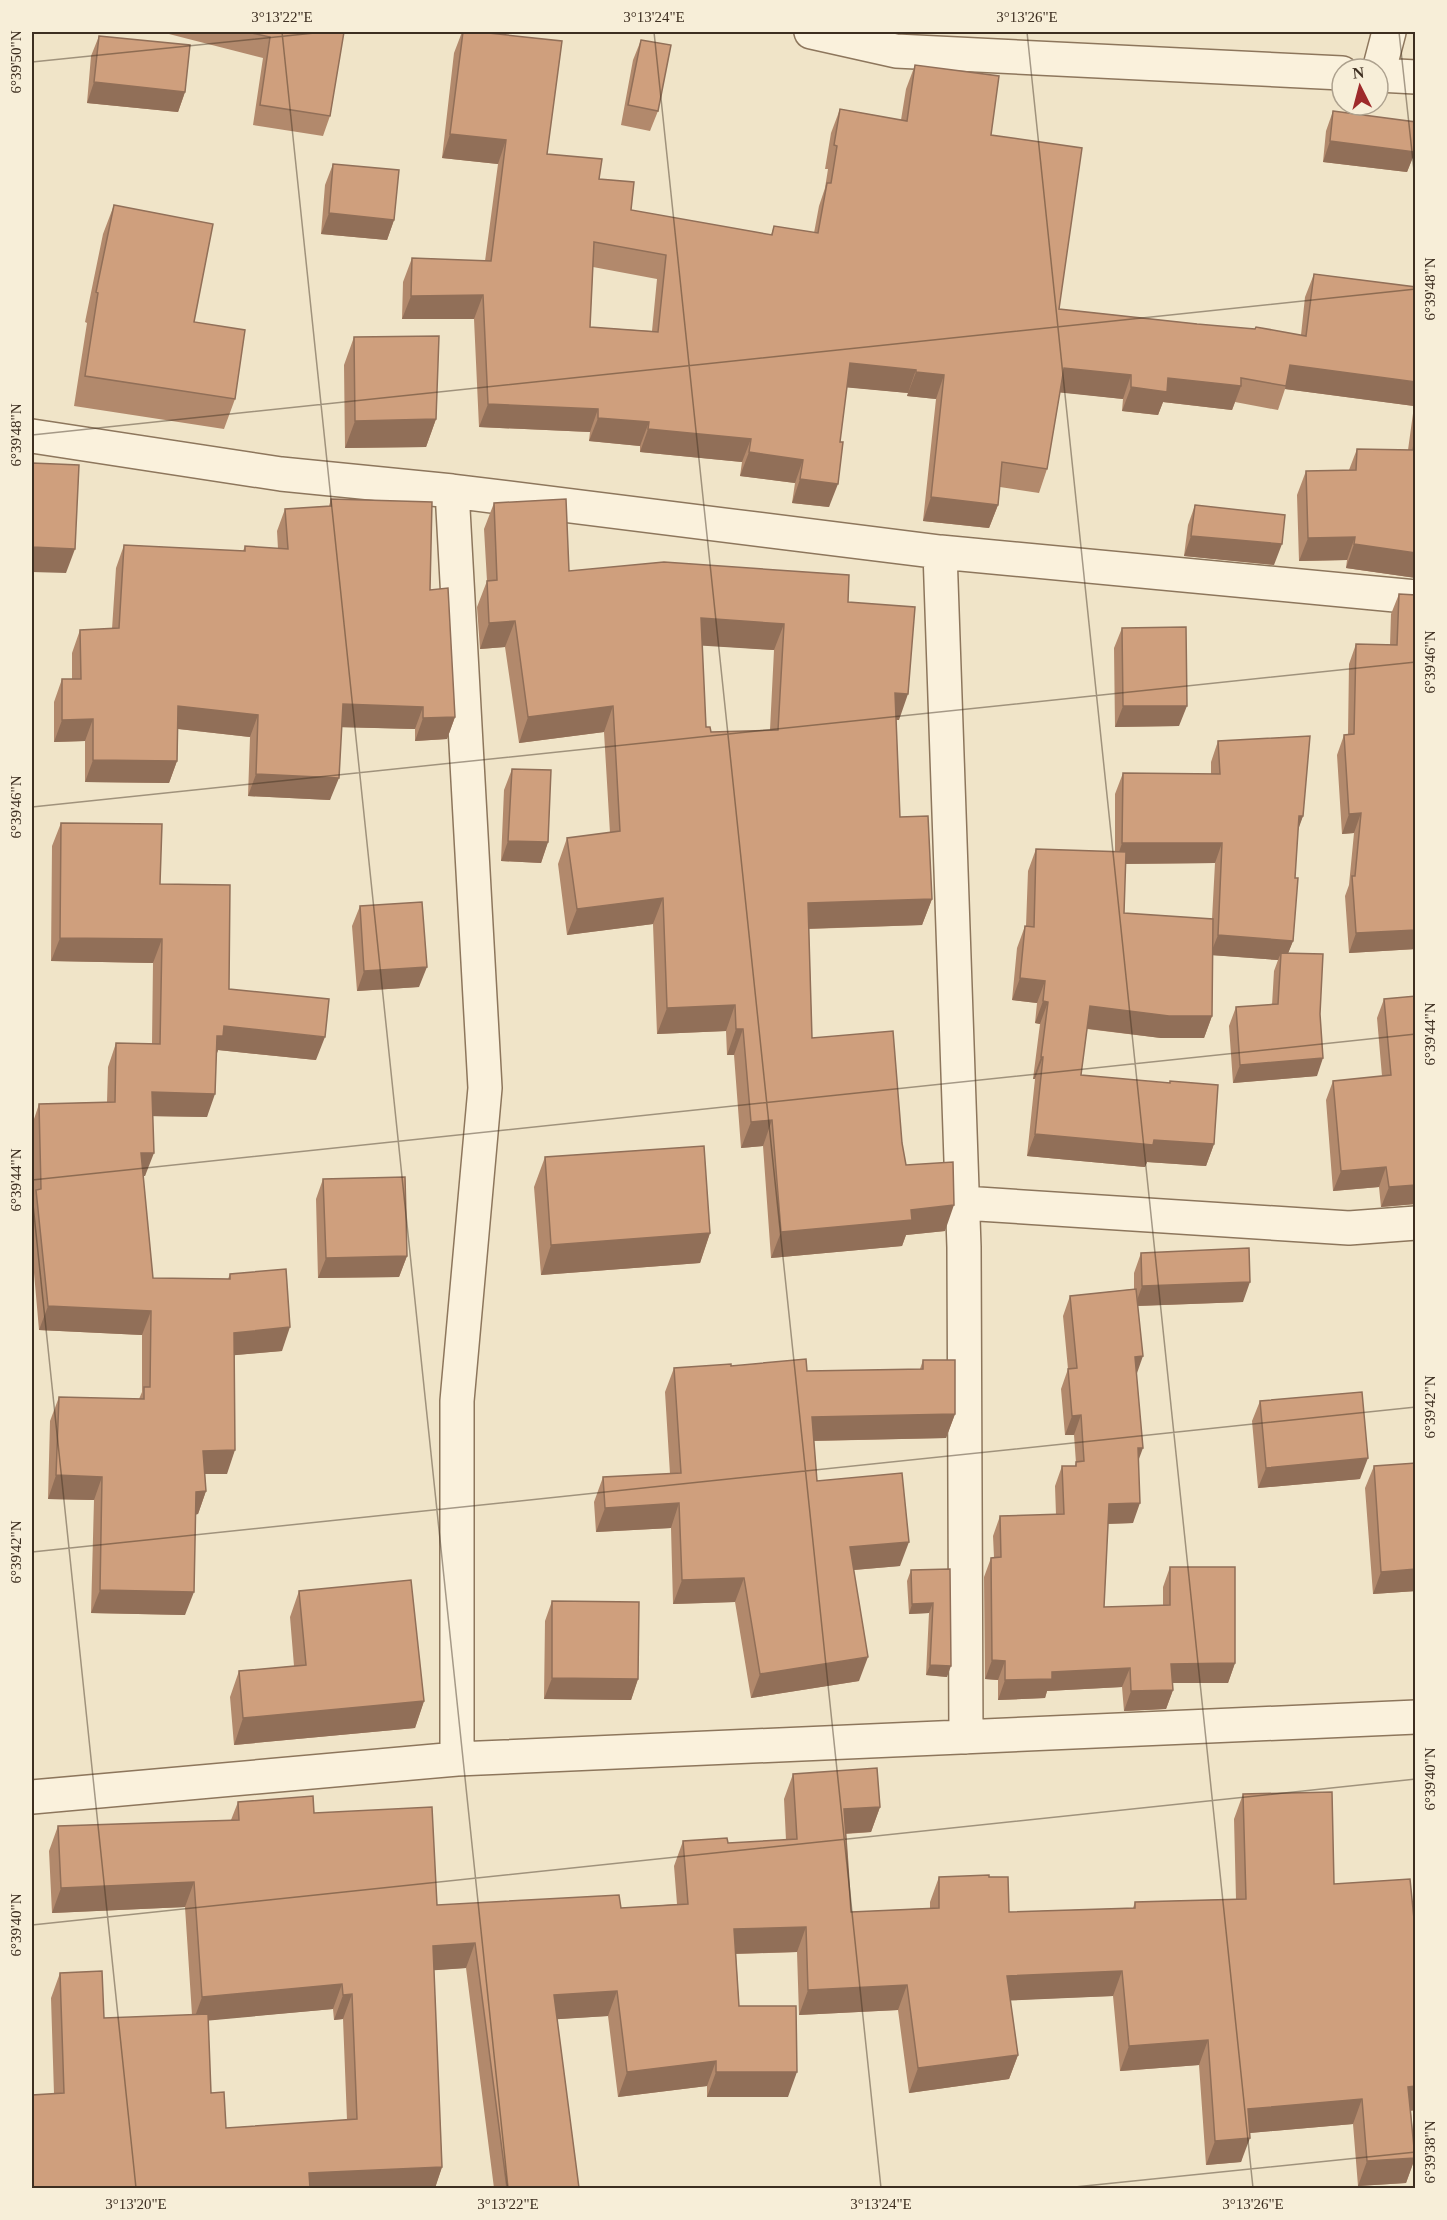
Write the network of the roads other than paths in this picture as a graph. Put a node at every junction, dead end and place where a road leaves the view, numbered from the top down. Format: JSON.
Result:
{"nodes":[{"id":1,"x":810,"y":32,"type":"edge"},
{"id":2,"x":1389,"y":32,"type":"edge"},
{"id":3,"x":897,"y":41,"type":"edge"},
{"id":4,"x":1382,"y":57,"type":"edge"},
{"id":5,"x":1330,"y":72,"type":"edge"},
{"id":6,"x":1390,"y":75,"type":"edge"},
{"id":7,"x":1416,"y":77,"type":"edge"},
{"id":8,"x":32,"y":436,"type":"edge"},
{"id":9,"x":452,"y":491,"type":"junction"},
{"id":10,"x":940,"y":552,"type":"junction"},
{"id":11,"x":1416,"y":597,"type":"edge"},
{"id":12,"x":963,"y":1203,"type":"junction"},
{"id":13,"x":1416,"y":1223,"type":"edge"},
{"id":14,"x":1416,"y":1717,"type":"edge"},
{"id":15,"x":966,"y":1737,"type":"junction"},
{"id":16,"x":457,"y":1759,"type":"junction"},
{"id":17,"x":32,"y":1797,"type":"edge"}],
"edges":[{"from":1,"to":3,"type":"street"},
{"from":2,"to":4,"type":"street"},
{"from":3,"to":5,"type":"street"},
{"from":6,"to":7,"type":"street"},
{"from":8,"to":9,"type":"street"},
{"from":9,"to":10,"type":"street"},
{"from":9,"to":16,"type":"street"},
{"from":10,"to":11,"type":"street"},
{"from":10,"to":12,"type":"street"},
{"from":12,"to":13,"type":"street"},
{"from":12,"to":15,"type":"street"},
{"from":14,"to":15,"type":"street"},
{"from":15,"to":16,"type":"street"},
{"from":16,"to":17,"type":"street"}]}
